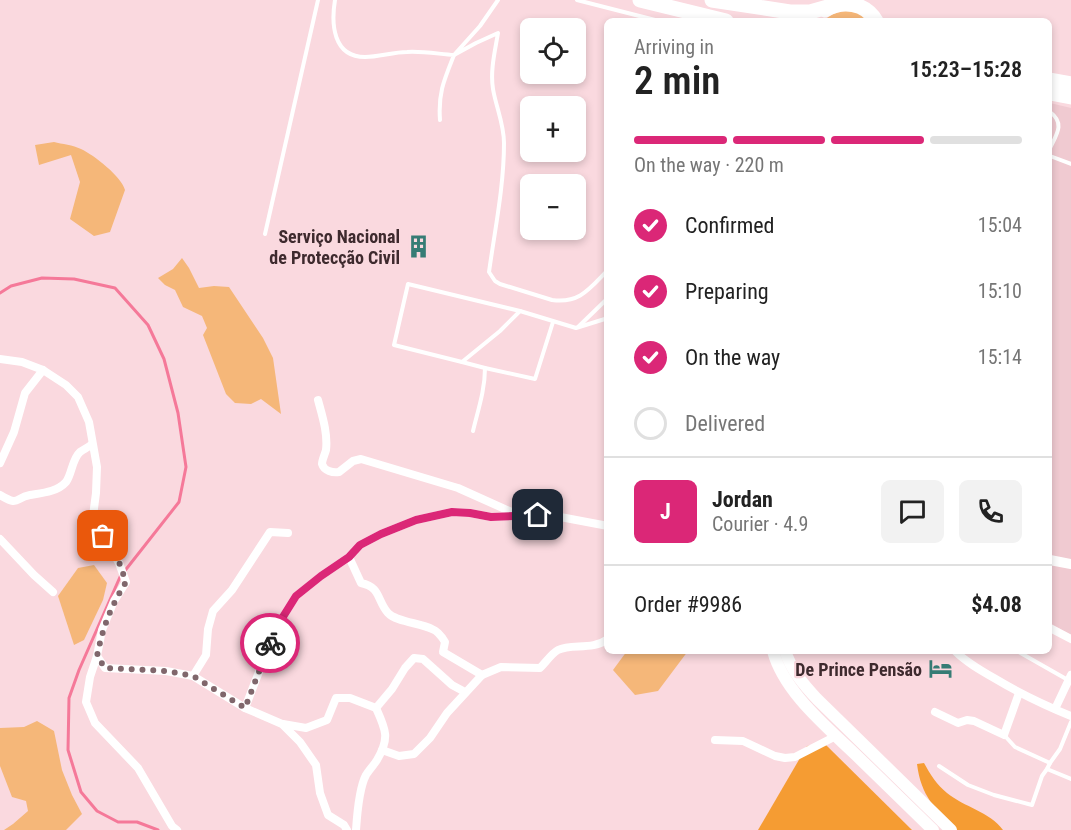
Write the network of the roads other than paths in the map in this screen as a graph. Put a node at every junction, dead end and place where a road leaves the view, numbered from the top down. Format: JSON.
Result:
{"nodes":[{"id":1,"x":318,"y":0,"type":"edge"},
{"id":2,"x":335,"y":0,"type":"edge"},
{"id":3,"x":498,"y":0,"type":"edge"},
{"id":4,"x":576,"y":0,"type":"edge"},
{"id":5,"x":640,"y":0,"type":"edge"},
{"id":6,"x":712,"y":0,"type":"edge"},
{"id":7,"x":868,"y":0,"type":"edge"},
{"id":8,"x":834,"y":3,"type":"edge"},
{"id":9,"x":647,"y":18,"type":"edge"},
{"id":10,"x":714,"y":18,"type":"edge"},
{"id":11,"x":817,"y":18,"type":"edge"},
{"id":12,"x":875,"y":18,"type":"edge"},
{"id":13,"x":454,"y":56,"type":"junction"},
{"id":14,"x":1052,"y":80,"type":"edge"},
{"id":15,"x":1071,"y":84,"type":"edge"},
{"id":16,"x":1052,"y":93,"type":"edge"},
{"id":17,"x":1071,"y":97,"type":"edge"},
{"id":18,"x":1052,"y":113,"type":"edge"},
{"id":19,"x":440,"y":120,"type":"dead end"},
{"id":20,"x":1052,"y":144,"type":"edge"},
{"id":21,"x":1052,"y":157,"type":"edge"},
{"id":22,"x":1071,"y":164,"type":"edge"},
{"id":23,"x":265,"y":234,"type":"dead end"},
{"id":24,"x":604,"y":274,"type":"edge"},
{"id":25,"x":604,"y":302,"type":"edge"},
{"id":26,"x":520,"y":311,"type":"junction"},
{"id":27,"x":604,"y":319,"type":"edge"},
{"id":28,"x":553,"y":322,"type":"junction"},
{"id":29,"x":576,"y":328,"type":"junction"},
{"id":30,"x":0,"y":359,"type":"edge"},
{"id":31,"x":462,"y":362,"type":"junction"},
{"id":32,"x":485,"y":368,"type":"junction"},
{"id":33,"x":43,"y":370,"type":"junction"},
{"id":34,"x":318,"y":400,"type":"dead end"},
{"id":35,"x":473,"y":431,"type":"dead end"},
{"id":36,"x":92,"y":444,"type":"junction"},
{"id":37,"x":0,"y":463,"type":"edge"},
{"id":38,"x":0,"y":495,"type":"edge"},
{"id":39,"x":519,"y":516,"type":"junction"},
{"id":40,"x":604,"y":525,"type":"edge"},
{"id":41,"x":288,"y":533,"type":"dead end"},
{"id":42,"x":0,"y":539,"type":"edge"},
{"id":43,"x":349,"y":557,"type":"junction"},
{"id":44,"x":1052,"y":560,"type":"edge"},
{"id":45,"x":1071,"y":563,"type":"edge"},
{"id":46,"x":53,"y":592,"type":"dead end"},
{"id":47,"x":1052,"y":629,"type":"edge"},
{"id":48,"x":1071,"y":639,"type":"edge"},
{"id":49,"x":604,"y":642,"type":"edge"},
{"id":50,"x":774,"y":654,"type":"edge"},
{"id":51,"x":786,"y":654,"type":"edge"},
{"id":52,"x":959,"y":654,"type":"edge"},
{"id":53,"x":1023,"y":654,"type":"edge"},
{"id":54,"x":97,"y":656,"type":"junction"},
{"id":55,"x":482,"y":675,"type":"junction"},
{"id":56,"x":193,"y":676,"type":"junction"},
{"id":57,"x":1070,"y":678,"type":"edge"},
{"id":58,"x":465,"y":692,"type":"junction"},
{"id":59,"x":1018,"y":693,"type":"junction"},
{"id":60,"x":245,"y":708,"type":"junction"},
{"id":61,"x":376,"y":708,"type":"junction"},
{"id":62,"x":1055,"y":709,"type":"junction"},
{"id":63,"x":935,"y":712,"type":"dead end"},
{"id":64,"x":1071,"y":716,"type":"edge"},
{"id":65,"x":1071,"y":722,"type":"edge"},
{"id":66,"x":282,"y":724,"type":"junction"},
{"id":67,"x":1004,"y":735,"type":"junction"},
{"id":68,"x":836,"y":736,"type":"junction"},
{"id":69,"x":716,"y":740,"type":"dead end"},
{"id":70,"x":382,"y":750,"type":"junction"},
{"id":71,"x":1050,"y":763,"type":"junction"},
{"id":72,"x":939,"y":766,"type":"dead end"},
{"id":73,"x":1047,"y":769,"type":"junction"},
{"id":74,"x":1071,"y":779,"type":"edge"},
{"id":75,"x":177,"y":830,"type":"edge"},
{"id":76,"x":347,"y":830,"type":"edge"},
{"id":77,"x":356,"y":830,"type":"edge"},
{"id":78,"x":933,"y":830,"type":"edge"},
{"id":79,"x":951,"y":830,"type":"edge"}],
"edges":[{"from":1,"to":23,"type":"lane"},
{"from":2,"to":13,"type":"lane"},
{"from":3,"to":13,"type":"lane"},
{"from":4,"to":9,"type":"lane"},
{"from":5,"to":10,"type":"highway"},
{"from":6,"to":8,"type":"highway"},
{"from":7,"to":12,"type":"street"},
{"from":8,"to":11,"type":"highway"},
{"from":8,"to":12,"type":"highway"},
{"from":13,"to":19,"type":"lane"},
{"from":13,"to":24,"type":"lane"},
{"from":14,"to":15,"type":"highway"},
{"from":16,"to":17,"type":"highway"},
{"from":18,"to":20,"type":"lane"},
{"from":21,"to":22,"type":"lane"},
{"from":25,"to":29,"type":"lane"},
{"from":26,"to":28,"type":"lane"},
{"from":26,"to":31,"type":"lane"},
{"from":26,"to":31,"type":"lane"},
{"from":27,"to":29,"type":"lane"},
{"from":28,"to":29,"type":"lane"},
{"from":28,"to":32,"type":"lane"},
{"from":30,"to":33,"type":"street"},
{"from":31,"to":32,"type":"lane"},
{"from":32,"to":35,"type":"lane"},
{"from":33,"to":36,"type":"street"},
{"from":33,"to":37,"type":"street"},
{"from":34,"to":39,"type":"street"},
{"from":36,"to":38,"type":"street"},
{"from":36,"to":54,"type":"street"},
{"from":39,"to":40,"type":"street"},
{"from":39,"to":43,"type":"street"},
{"from":41,"to":56,"type":"street"},
{"from":42,"to":46,"type":"street"},
{"from":43,"to":55,"type":"street"},
{"from":43,"to":60,"type":"street"},
{"from":44,"to":45,"type":"main road"},
{"from":47,"to":48,"type":"street"},
{"from":49,"to":55,"type":"street"},
{"from":50,"to":68,"type":"main road"},
{"from":51,"to":79,"type":"main road"},
{"from":52,"to":59,"type":"street"},
{"from":53,"to":57,"type":"lane"},
{"from":54,"to":56,"type":"street"},
{"from":54,"to":75,"type":"street"},
{"from":55,"to":58,"type":"street"},
{"from":56,"to":60,"type":"street"},
{"from":57,"to":62,"type":"street"},
{"from":58,"to":61,"type":"street"},
{"from":58,"to":70,"type":"street"},
{"from":59,"to":62,"type":"street"},
{"from":59,"to":67,"type":"street"},
{"from":60,"to":66,"type":"street"},
{"from":61,"to":66,"type":"street"},
{"from":61,"to":70,"type":"street"},
{"from":62,"to":64,"type":"street"},
{"from":63,"to":67,"type":"street"},
{"from":65,"to":71,"type":"lane"},
{"from":66,"to":76,"type":"street"},
{"from":67,"to":71,"type":"lane"},
{"from":68,"to":69,"type":"street"},
{"from":68,"to":78,"type":"main road"},
{"from":70,"to":77,"type":"street"},
{"from":71,"to":73,"type":"lane"},
{"from":72,"to":73,"type":"lane"},
{"from":73,"to":74,"type":"lane"}]}
